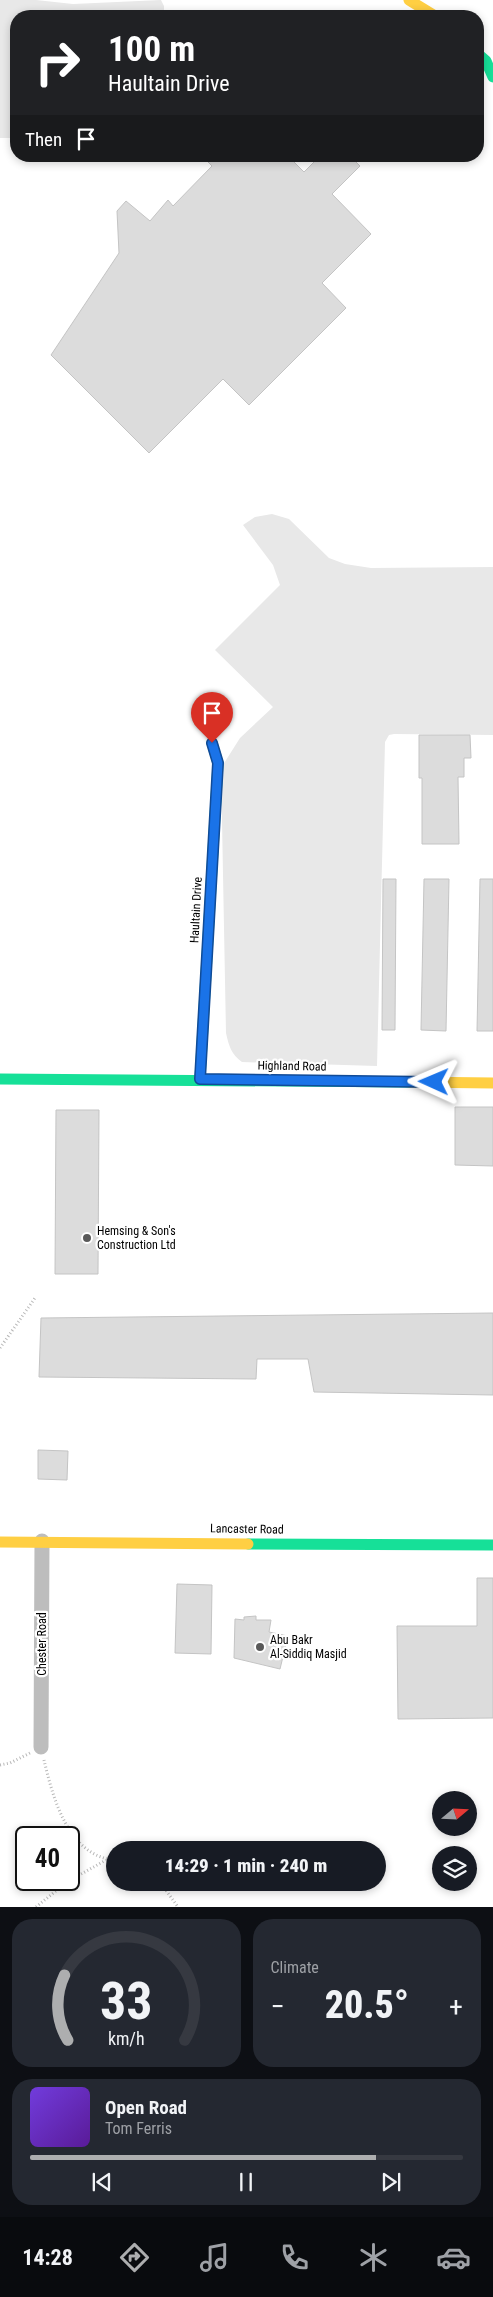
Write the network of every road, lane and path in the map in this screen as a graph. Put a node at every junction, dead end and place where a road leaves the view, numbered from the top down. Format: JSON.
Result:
{"nodes":[{"id":1,"x":410,"y":0,"type":"edge"},
{"id":2,"x":426,"y":10,"type":"edge"},
{"id":3,"x":484,"y":59,"type":"edge"},
{"id":4,"x":493,"y":77,"type":"edge"},
{"id":5,"x":212,"y":743,"type":"dead end"},
{"id":6,"x":0,"y":1079,"type":"edge"},
{"id":7,"x":200,"y":1079,"type":"junction"},
{"id":8,"x":493,"y":1083,"type":"edge"},
{"id":9,"x":35,"y":1298,"type":"dead end"},
{"id":10,"x":0,"y":1348,"type":"edge"},
{"id":11,"x":42,"y":1541,"type":"junction"},
{"id":12,"x":0,"y":1542,"type":"edge"},
{"id":13,"x":493,"y":1545,"type":"edge"},
{"id":14,"x":41,"y":1747,"type":"junction"},
{"id":15,"x":0,"y":1765,"type":"edge"},
{"id":16,"x":106,"y":1859,"type":"edge"},
{"id":17,"x":106,"y":1861,"type":"edge"},
{"id":18,"x":166,"y":1891,"type":"edge"},
{"id":19,"x":36,"y":1907,"type":"edge"},
{"id":20,"x":178,"y":1907,"type":"edge"}],
"edges":[{"from":1,"to":2,"type":"street"},
{"from":3,"to":4,"type":"street"},
{"from":5,"to":7,"type":"street","name":"Haultain Drive"},
{"from":6,"to":7,"type":"street","name":"Highland Road"},
{"from":7,"to":8,"type":"street","name":"Highland Road"},
{"from":9,"to":10,"type":"path"},
{"from":11,"to":12,"type":"street","name":"Lancaster Road"},
{"from":11,"to":13,"type":"street","name":"Lancaster Road"},
{"from":11,"to":14,"type":"street","name":"Chester Road"},
{"from":14,"to":15,"type":"path"},
{"from":14,"to":16,"type":"path"},
{"from":17,"to":19,"type":"path"},
{"from":18,"to":20,"type":"path"}]}
